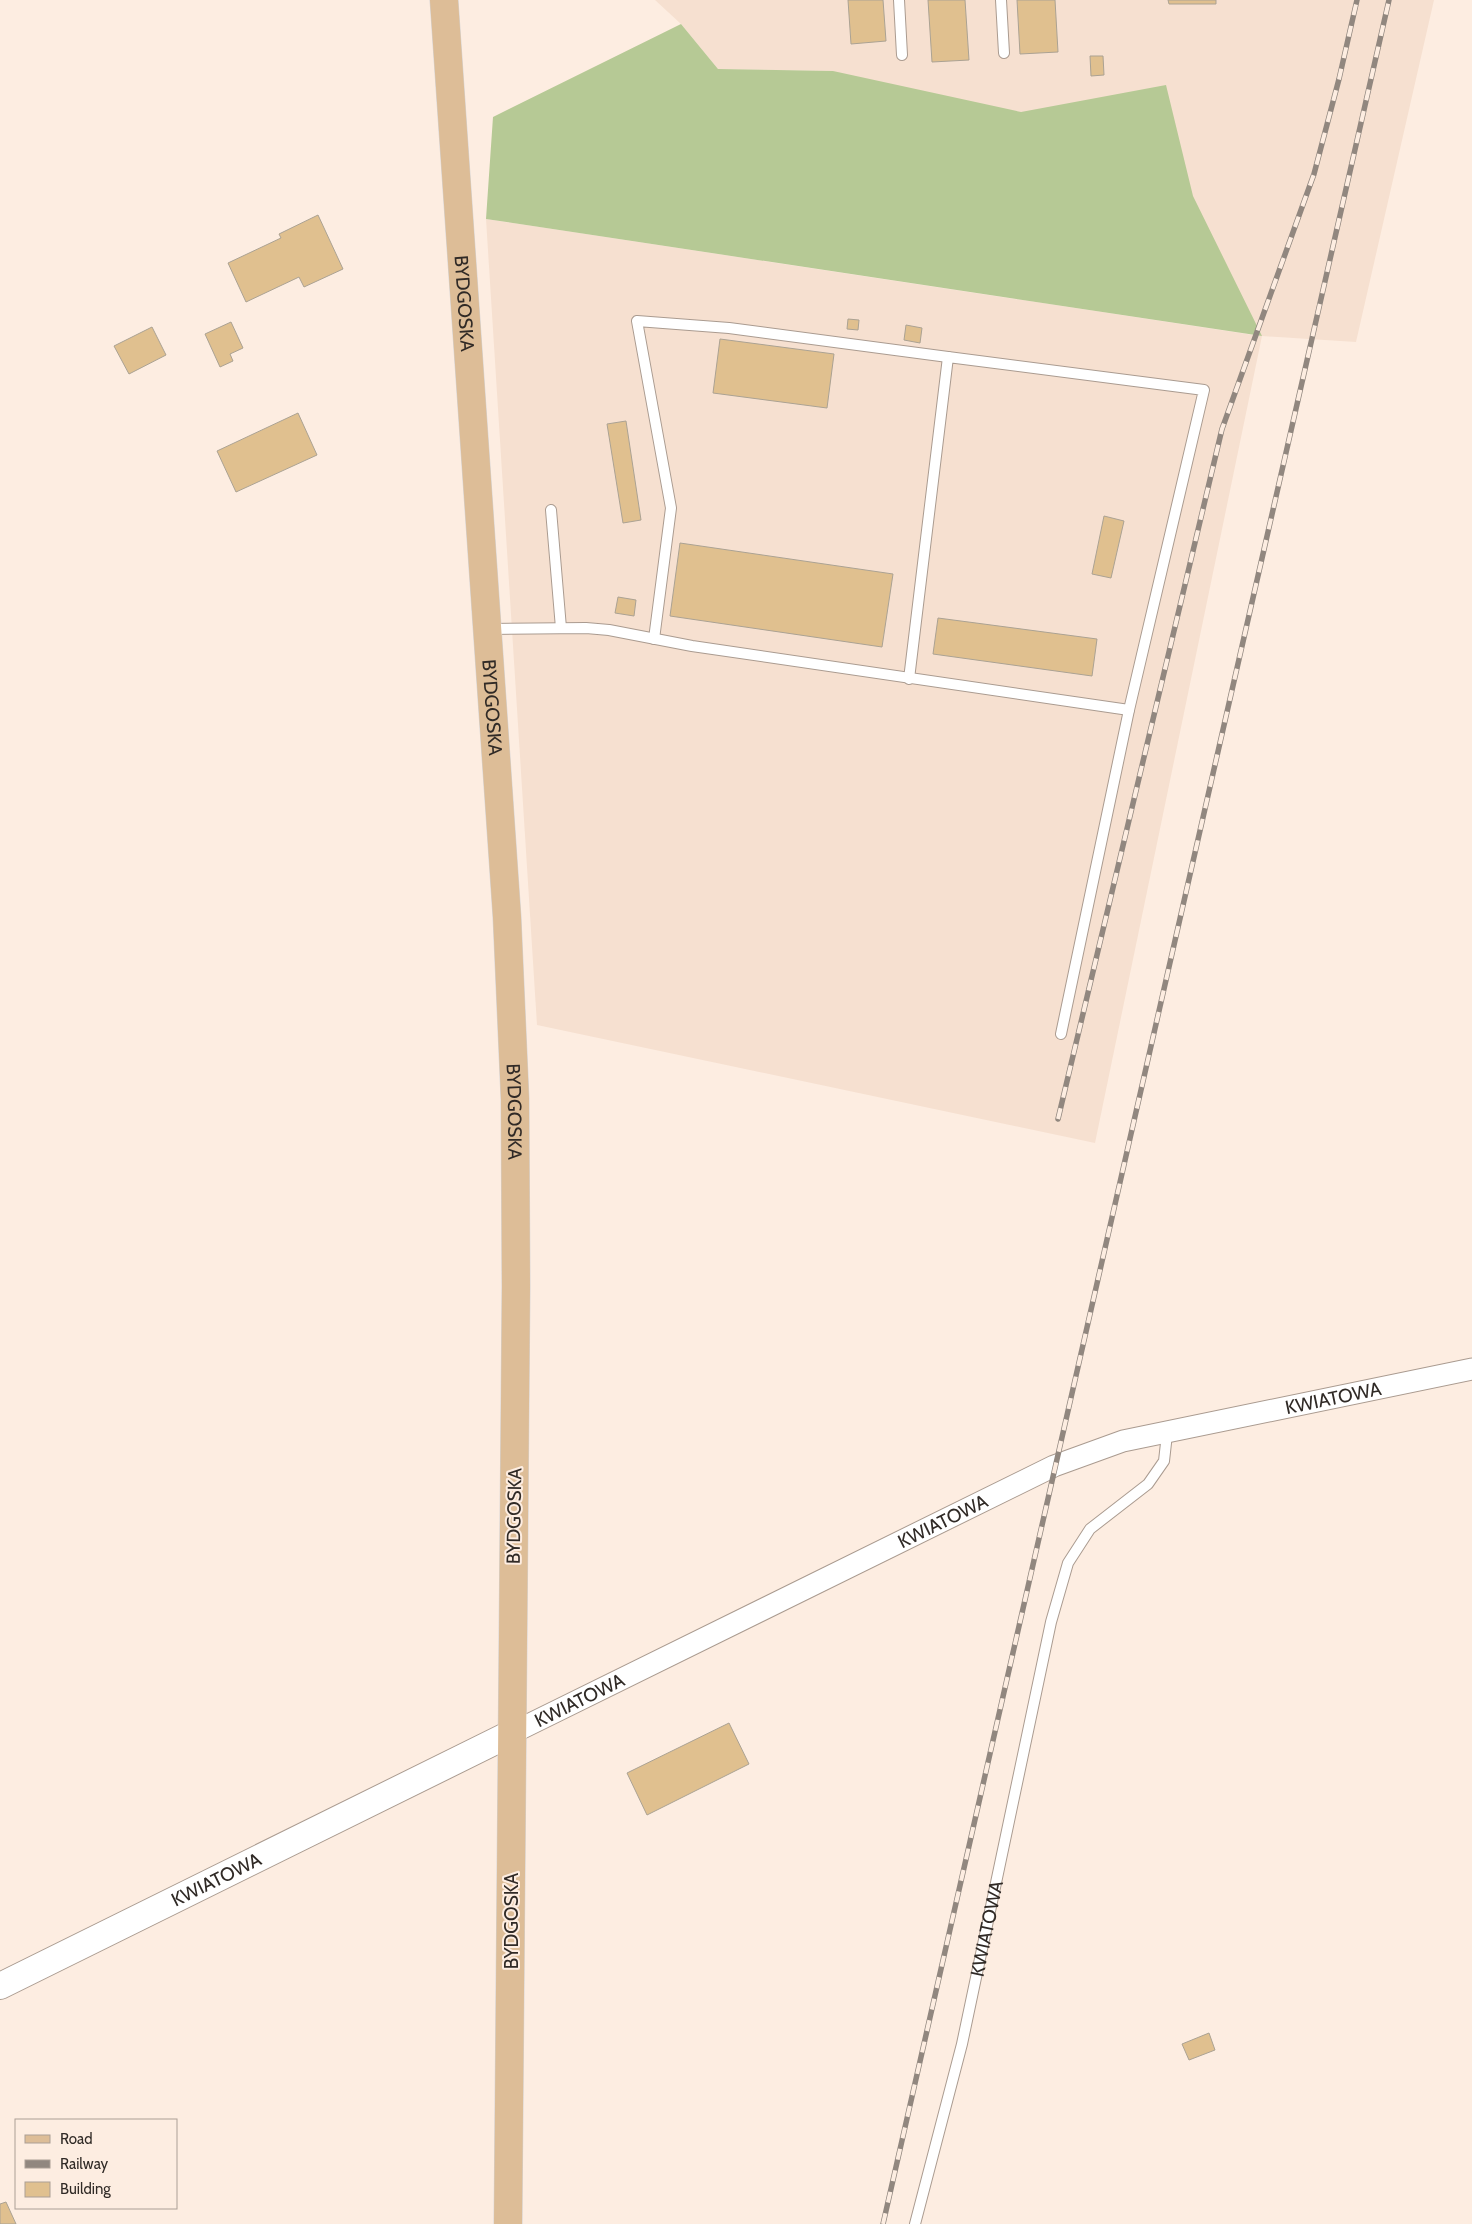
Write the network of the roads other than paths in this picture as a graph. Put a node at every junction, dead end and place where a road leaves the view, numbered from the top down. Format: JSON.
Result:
{"nodes":[{"id":1,"x":444,"y":0,"type":"edge"},
{"id":2,"x":898,"y":0,"type":"edge"},
{"id":3,"x":1001,"y":0,"type":"edge"},
{"id":4,"x":1004,"y":53,"type":"dead end"},
{"id":5,"x":902,"y":55,"type":"dead end"},
{"id":6,"x":948,"y":357,"type":"junction"},
{"id":7,"x":551,"y":510,"type":"dead end"},
{"id":8,"x":561,"y":628,"type":"junction"},
{"id":9,"x":487,"y":629,"type":"junction"},
{"id":10,"x":654,"y":639,"type":"junction"},
{"id":11,"x":909,"y":679,"type":"junction"},
{"id":12,"x":1129,"y":710,"type":"junction"},
{"id":13,"x":1061,"y":1034,"type":"dead end"},
{"id":14,"x":1472,"y":1369,"type":"edge"},
{"id":15,"x":1167,"y":1434,"type":"junction"},
{"id":16,"x":512,"y":1733,"type":"junction"},
{"id":17,"x":0,"y":1986,"type":"edge"},
{"id":18,"x":508,"y":2224,"type":"edge"},
{"id":19,"x":915,"y":2224,"type":"edge"}],
"edges":[{"from":1,"to":9,"type":"main road","name":"BYDGOSKA"},
{"from":2,"to":5,"type":"lane"},
{"from":3,"to":4,"type":"lane"},
{"from":6,"to":10,"type":"lane"},
{"from":6,"to":11,"type":"lane"},
{"from":6,"to":12,"type":"lane"},
{"from":7,"to":8,"type":"lane"},
{"from":8,"to":9,"type":"lane"},
{"from":8,"to":10,"type":"lane"},
{"from":9,"to":16,"type":"main road","name":"BYDGOSKA"},
{"from":10,"to":11,"type":"lane"},
{"from":11,"to":12,"type":"lane"},
{"from":12,"to":13,"type":"lane"},
{"from":14,"to":15,"type":"street","name":"KWIATOWA"},
{"from":15,"to":16,"type":"street","name":"KWIATOWA"},
{"from":15,"to":19,"type":"lane","name":"KWIATOWA"},
{"from":16,"to":17,"type":"street","name":"KWIATOWA"},
{"from":16,"to":18,"type":"main road","name":"BYDGOSKA"}]}
